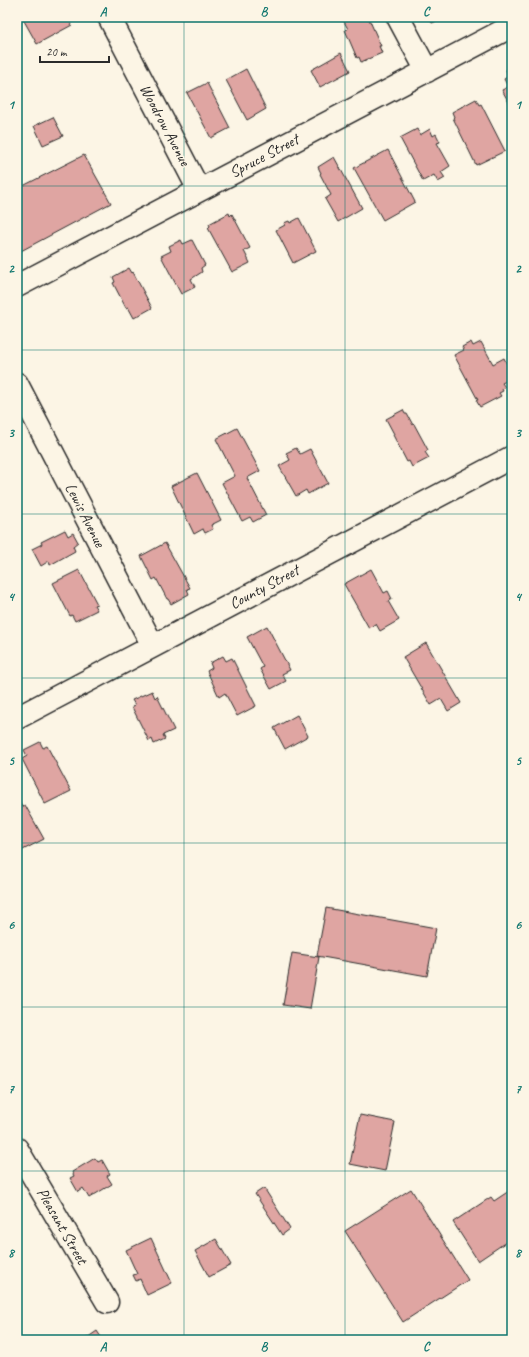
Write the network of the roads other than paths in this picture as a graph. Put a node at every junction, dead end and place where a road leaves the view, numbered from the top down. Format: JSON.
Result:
{"nodes":[{"id":1,"x":108,"y":17,"type":"edge"},
{"id":2,"x":398,"y":17,"type":"edge"},
{"id":3,"x":512,"y":26,"type":"edge"},
{"id":4,"x":427,"y":70,"type":"junction"},
{"id":5,"x":199,"y":190,"type":"junction"},
{"id":6,"x":17,"y":286,"type":"edge"},
{"id":7,"x":17,"y":384,"type":"edge"},
{"id":8,"x":512,"y":456,"type":"edge"},
{"id":9,"x":153,"y":646,"type":"junction"},
{"id":10,"x":17,"y":718,"type":"edge"},
{"id":11,"x":17,"y":1149,"type":"edge"},
{"id":12,"x":107,"y":1302,"type":"dead end"}],
"edges":[{"from":1,"to":5,"type":"street","name":"Woodrow Avenue"},
{"from":2,"to":4,"type":"street"},
{"from":3,"to":4,"type":"street","name":"Spruce Street"},
{"from":4,"to":5,"type":"street","name":"Spruce Street"},
{"from":5,"to":6,"type":"street","name":"Spruce Street"},
{"from":7,"to":9,"type":"street","name":"Lewis Avenue"},
{"from":8,"to":9,"type":"street","name":"County Street"},
{"from":9,"to":10,"type":"street","name":"County Street"},
{"from":11,"to":12,"type":"street","name":"Pleasant Street"}]}
